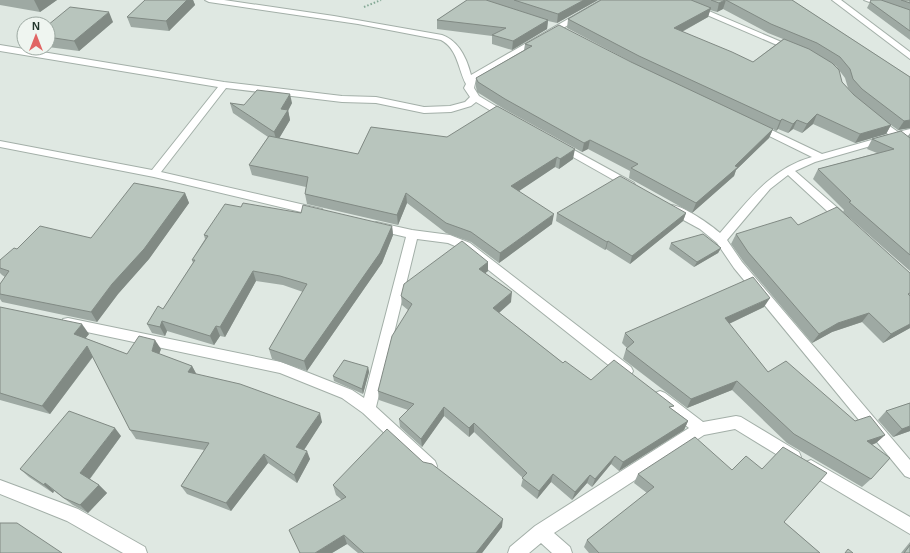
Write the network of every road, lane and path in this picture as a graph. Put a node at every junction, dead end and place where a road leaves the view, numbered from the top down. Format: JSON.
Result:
{"nodes":[{"id":1,"x":209,"y":0,"type":"edge"},
{"id":2,"x":607,"y":0,"type":"edge"},
{"id":3,"x":676,"y":0,"type":"edge"},
{"id":4,"x":836,"y":0,"type":"edge"},
{"id":5,"x":868,"y":0,"type":"edge"},
{"id":6,"x":910,"y":14,"type":"edge"},
{"id":7,"x":543,"y":24,"type":"edge"},
{"id":8,"x":557,"y":28,"type":"junction"},
{"id":9,"x":571,"y":36,"type":"edge"},
{"id":10,"x":0,"y":48,"type":"edge"},
{"id":11,"x":803,"y":52,"type":"edge"},
{"id":12,"x":910,"y":56,"type":"edge"},
{"id":13,"x":469,"y":82,"type":"junction"},
{"id":14,"x":224,"y":86,"type":"junction"},
{"id":15,"x":475,"y":98,"type":"junction"},
{"id":16,"x":871,"y":116,"type":"edge"},
{"id":17,"x":744,"y":121,"type":"edge"},
{"id":18,"x":516,"y":122,"type":"edge"},
{"id":19,"x":910,"y":132,"type":"edge"},
{"id":20,"x":895,"y":136,"type":"junction"},
{"id":21,"x":551,"y":141,"type":"edge"},
{"id":22,"x":0,"y":144,"type":"edge"},
{"id":23,"x":910,"y":147,"type":"edge"},
{"id":24,"x":821,"y":157,"type":"junction"},
{"id":25,"x":788,"y":170,"type":"junction"},
{"id":26,"x":154,"y":174,"type":"junction"},
{"id":27,"x":641,"y":191,"type":"edge"},
{"id":28,"x":662,"y":203,"type":"edge"},
{"id":29,"x":329,"y":215,"type":"edge"},
{"id":30,"x":367,"y":224,"type":"edge"},
{"id":31,"x":852,"y":228,"type":"edge"},
{"id":32,"x":412,"y":234,"type":"junction"},
{"id":33,"x":721,"y":240,"type":"junction"},
{"id":34,"x":55,"y":320,"type":"edge"},
{"id":35,"x":638,"y":380,"type":"edge"},
{"id":36,"x":651,"y":390,"type":"edge"},
{"id":37,"x":368,"y":409,"type":"junction"},
{"id":38,"x":701,"y":429,"type":"junction"},
{"id":39,"x":430,"y":466,"type":"edge"},
{"id":40,"x":910,"y":471,"type":"edge"},
{"id":41,"x":0,"y":487,"type":"edge"},
{"id":42,"x":910,"y":526,"type":"edge"},
{"id":43,"x":541,"y":532,"type":"junction"},
{"id":44,"x":139,"y":553,"type":"edge"},
{"id":45,"x":516,"y":553,"type":"edge"},
{"id":46,"x":564,"y":553,"type":"edge"}],
"edges":[{"from":1,"to":13,"type":"street"},
{"from":2,"to":8,"type":"street"},
{"from":3,"to":11,"type":"street"},
{"from":4,"to":12,"type":"street"},
{"from":5,"to":6,"type":"street"},
{"from":7,"to":8,"type":"street"},
{"from":8,"to":9,"type":"street"},
{"from":8,"to":13,"type":"street"},
{"from":10,"to":14,"type":"street"},
{"from":13,"to":15,"type":"street"},
{"from":14,"to":15,"type":"street"},
{"from":14,"to":26,"type":"street"},
{"from":15,"to":18,"type":"street"},
{"from":16,"to":20,"type":"street"},
{"from":17,"to":24,"type":"street"},
{"from":19,"to":20,"type":"street"},
{"from":20,"to":23,"type":"street"},
{"from":20,"to":24,"type":"street"},
{"from":21,"to":27,"type":"street"},
{"from":22,"to":26,"type":"street"},
{"from":24,"to":25,"type":"street"},
{"from":25,"to":31,"type":"street"},
{"from":25,"to":33,"type":"street"},
{"from":26,"to":29,"type":"street"},
{"from":28,"to":33,"type":"street"},
{"from":30,"to":32,"type":"street"},
{"from":32,"to":35,"type":"street"},
{"from":32,"to":37,"type":"street"},
{"from":33,"to":40,"type":"street"},
{"from":34,"to":37,"type":"street"},
{"from":36,"to":38,"type":"street"},
{"from":37,"to":39,"type":"street"},
{"from":38,"to":42,"type":"street"},
{"from":38,"to":43,"type":"street"},
{"from":41,"to":44,"type":"street"},
{"from":43,"to":45,"type":"street"},
{"from":43,"to":46,"type":"street"}]}
